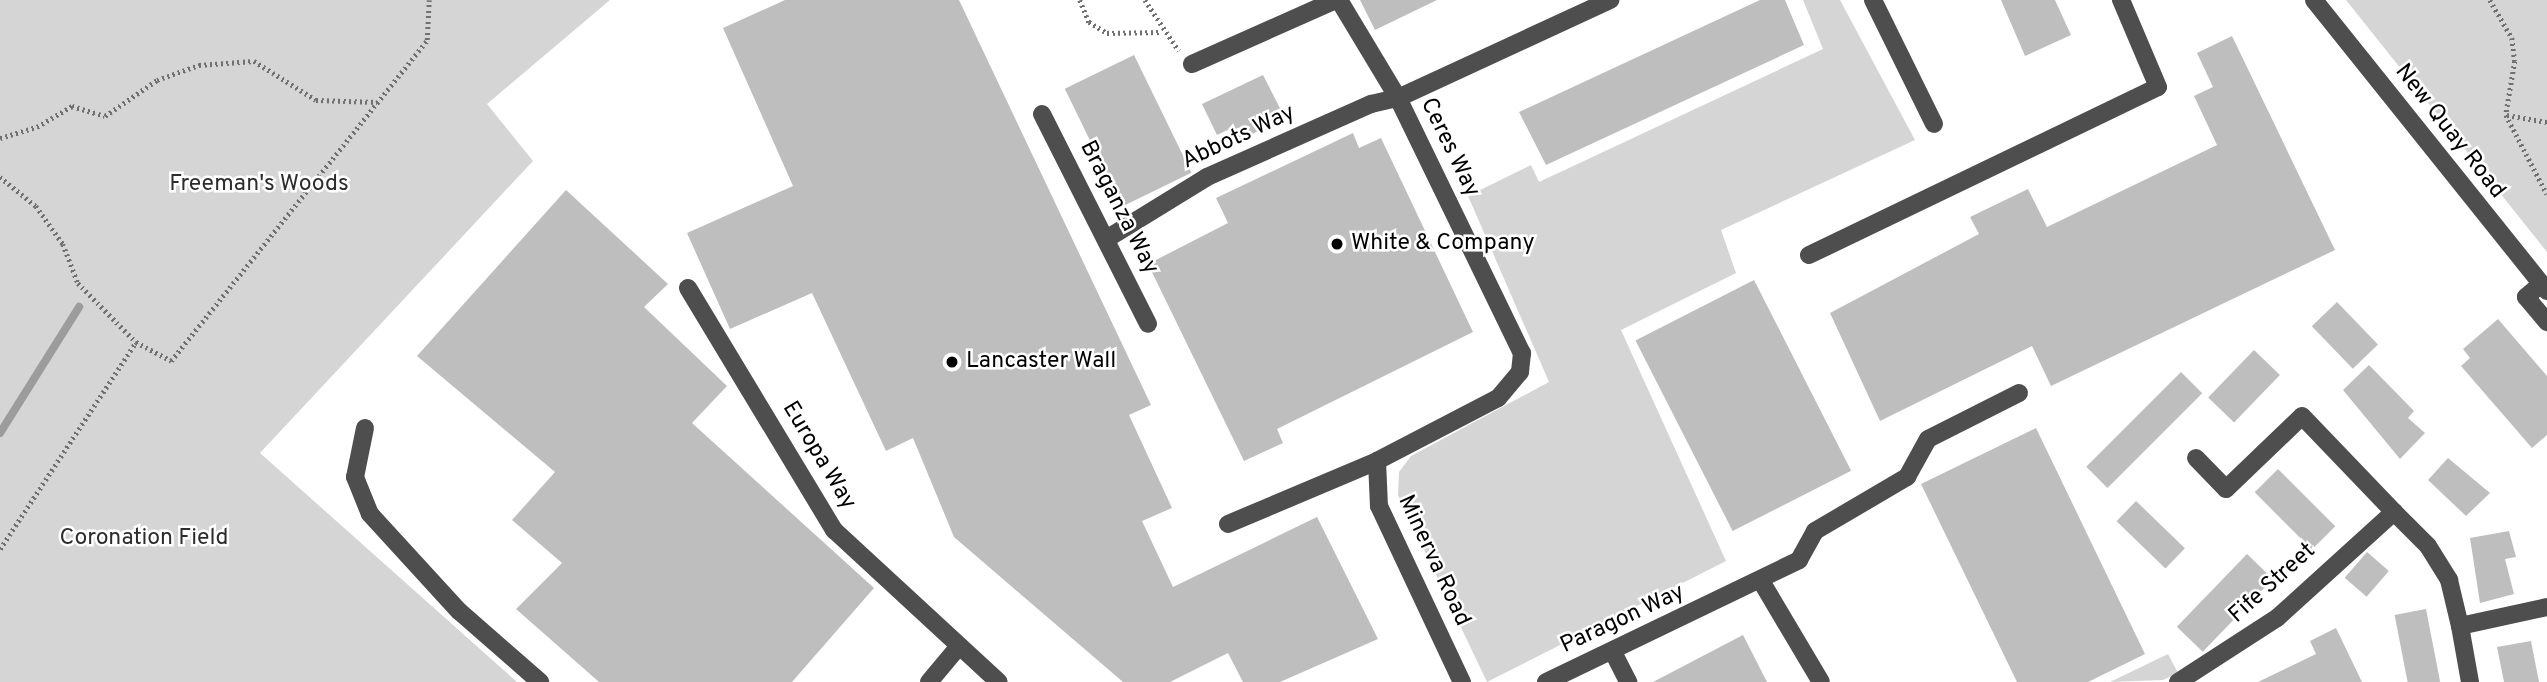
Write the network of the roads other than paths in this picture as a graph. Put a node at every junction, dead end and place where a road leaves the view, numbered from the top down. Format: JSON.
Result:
{"nodes":[{"id":1,"x":1337,"y":0,"type":"edge"},
{"id":2,"x":1610,"y":0,"type":"edge"},
{"id":3,"x":1874,"y":0,"type":"edge"},
{"id":4,"x":2121,"y":0,"type":"edge"},
{"id":5,"x":2314,"y":0,"type":"edge"},
{"id":6,"x":1192,"y":64,"type":"road end"},
{"id":7,"x":1398,"y":99,"type":"junction"},
{"id":8,"x":1042,"y":114,"type":"dead end"},
{"id":9,"x":1934,"y":124,"type":"dead end"},
{"id":10,"x":1108,"y":239,"type":"junction"},
{"id":11,"x":1809,"y":255,"type":"dead end"},
{"id":12,"x":688,"y":288,"type":"dead end"},
{"id":13,"x":2544,"y":288,"type":"edge"},
{"id":14,"x":2547,"y":322,"type":"edge"},
{"id":15,"x":1149,"y":324,"type":"dead end"},
{"id":16,"x":2019,"y":393,"type":"dead end"},
{"id":17,"x":365,"y":428,"type":"dead end"},
{"id":18,"x":2196,"y":458,"type":"dead end"},
{"id":19,"x":1377,"y":461,"type":"junction"},
{"id":20,"x":2394,"y":512,"type":"junction"},
{"id":21,"x":1228,"y":524,"type":"dead end"},
{"id":22,"x":1761,"y":581,"type":"junction"},
{"id":23,"x":2547,"y":607,"type":"edge"},
{"id":24,"x":2460,"y":626,"type":"junction"},
{"id":25,"x":959,"y":646,"type":"junction"},
{"id":26,"x":1613,"y":652,"type":"junction"},
{"id":27,"x":540,"y":682,"type":"edge"},
{"id":28,"x":929,"y":682,"type":"edge"},
{"id":29,"x":999,"y":682,"type":"edge"},
{"id":30,"x":1462,"y":682,"type":"edge"},
{"id":31,"x":1546,"y":682,"type":"edge"},
{"id":32,"x":1628,"y":682,"type":"edge"},
{"id":33,"x":1821,"y":682,"type":"edge"},
{"id":34,"x":2178,"y":682,"type":"edge"},
{"id":35,"x":2470,"y":682,"type":"edge"}],
"edges":[{"from":1,"to":6,"type":"street"},
{"from":1,"to":7,"type":"street","name":"Ceres Way"},
{"from":2,"to":7,"type":"street","name":"Abbots Way"},
{"from":3,"to":9,"type":"street"},
{"from":4,"to":11,"type":"street"},
{"from":5,"to":13,"type":"street","name":"New Quay Road"},
{"from":7,"to":10,"type":"street","name":"Abbots Way"},
{"from":7,"to":19,"type":"street","name":"Ceres Way"},
{"from":8,"to":10,"type":"street","name":"Braganza Way"},
{"from":10,"to":15,"type":"street","name":"Braganza Way"},
{"from":12,"to":25,"type":"street","name":"Europa Way"},
{"from":13,"to":14,"type":"street"},
{"from":16,"to":22,"type":"street","name":"Paragon Way"},
{"from":17,"to":27,"type":"street"},
{"from":18,"to":20,"type":"street"},
{"from":19,"to":21,"type":"street"},
{"from":19,"to":30,"type":"street","name":"Minerva Road"},
{"from":20,"to":24,"type":"street"},
{"from":20,"to":34,"type":"street","name":"Fife Street"},
{"from":22,"to":26,"type":"street","name":"Paragon Way"},
{"from":22,"to":33,"type":"street"},
{"from":23,"to":24,"type":"street"},
{"from":24,"to":35,"type":"street"},
{"from":25,"to":28,"type":"street"},
{"from":25,"to":29,"type":"street","name":"Europa Way"},
{"from":26,"to":31,"type":"street","name":"Paragon Way"},
{"from":26,"to":32,"type":"street"}]}
